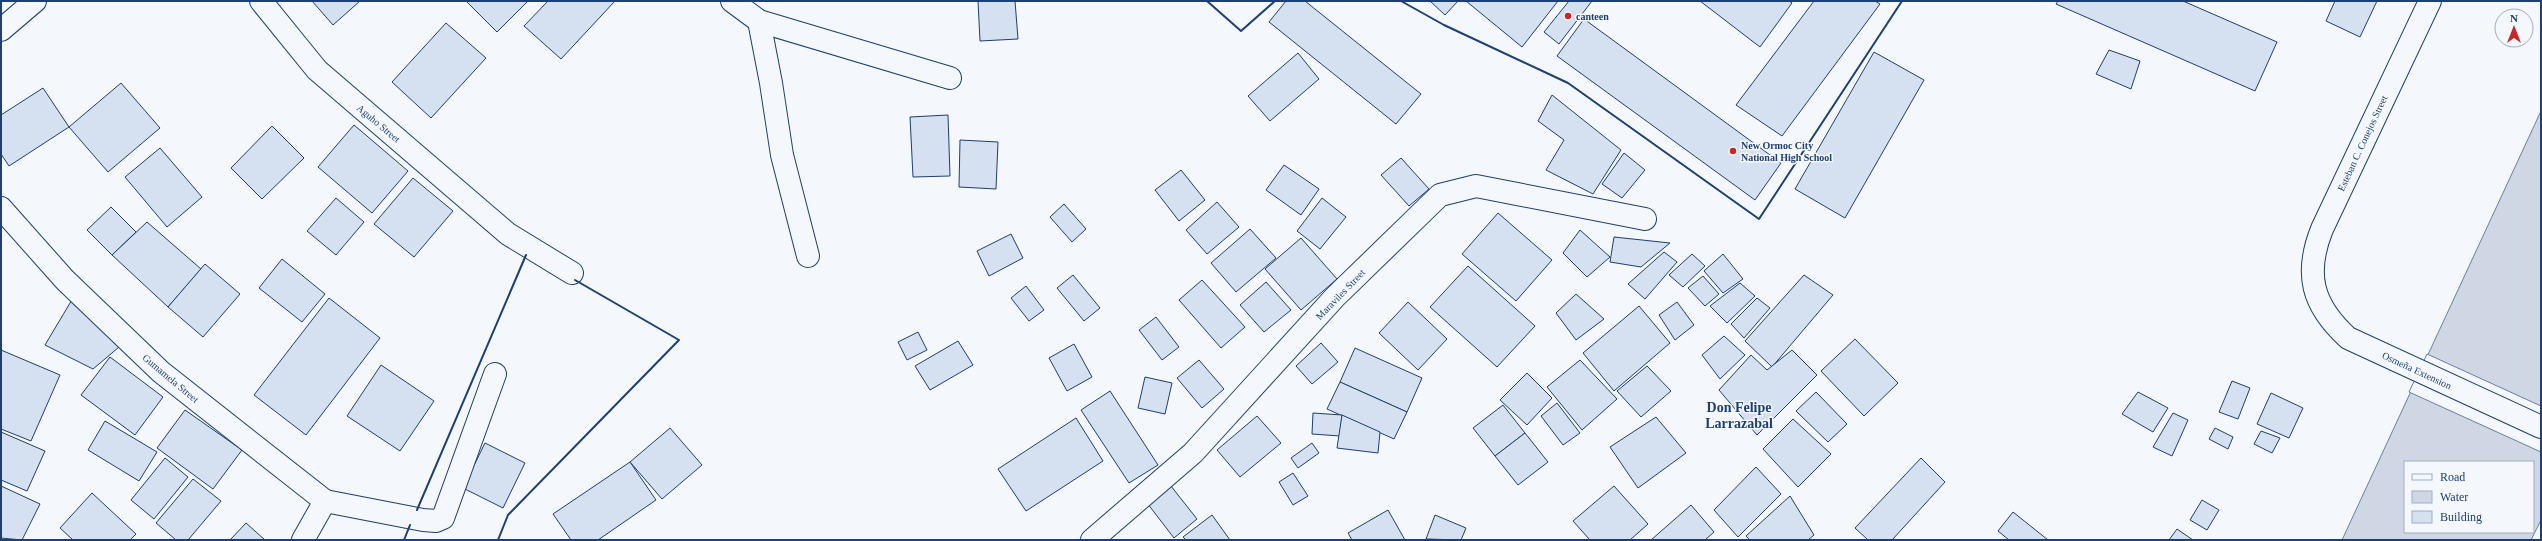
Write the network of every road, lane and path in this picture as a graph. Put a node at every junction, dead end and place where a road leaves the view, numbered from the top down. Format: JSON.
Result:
{"nodes":[{"id":1,"x":35,"y":1,"type":"edge"},
{"id":2,"x":261,"y":1,"type":"edge"},
{"id":3,"x":732,"y":1,"type":"edge"},
{"id":4,"x":2430,"y":1,"type":"edge"},
{"id":5,"x":759,"y":21,"type":"junction"},
{"id":6,"x":1,"y":30,"type":"edge"},
{"id":7,"x":950,"y":78,"type":"dead end"},
{"id":8,"x":1,"y":208,"type":"edge"},
{"id":9,"x":1645,"y":219,"type":"dead end"},
{"id":10,"x":808,"y":256,"type":"dead end"},
{"id":11,"x":572,"y":272,"type":"dead end"},
{"id":12,"x":2314,"y":290,"type":"joint"},
{"id":13,"x":496,"y":374,"type":"dead end"},
{"id":14,"x":2541,"y":427,"type":"edge"},
{"id":15,"x":325,"y":501,"type":"junction"},
{"id":16,"x":303,"y":540,"type":"edge"},
{"id":17,"x":1092,"y":540,"type":"edge"}],
"edges":[{"from":1,"to":6,"type":"street"},
{"from":2,"to":11,"type":"street","name":"Aguho Street"},
{"from":3,"to":5,"type":"street"},
{"from":4,"to":12,"type":"street","name":"Esteban C. Conejos Street"},
{"from":5,"to":7,"type":"street"},
{"from":5,"to":10,"type":"street"},
{"from":8,"to":15,"type":"street","name":"Gumamela Street"},
{"from":9,"to":17,"type":"street","name":"Maraviles Street"},
{"from":12,"to":14,"type":"street","name":"Osmeña Extension"},
{"from":13,"to":15,"type":"street"},
{"from":15,"to":16,"type":"street"}]}
